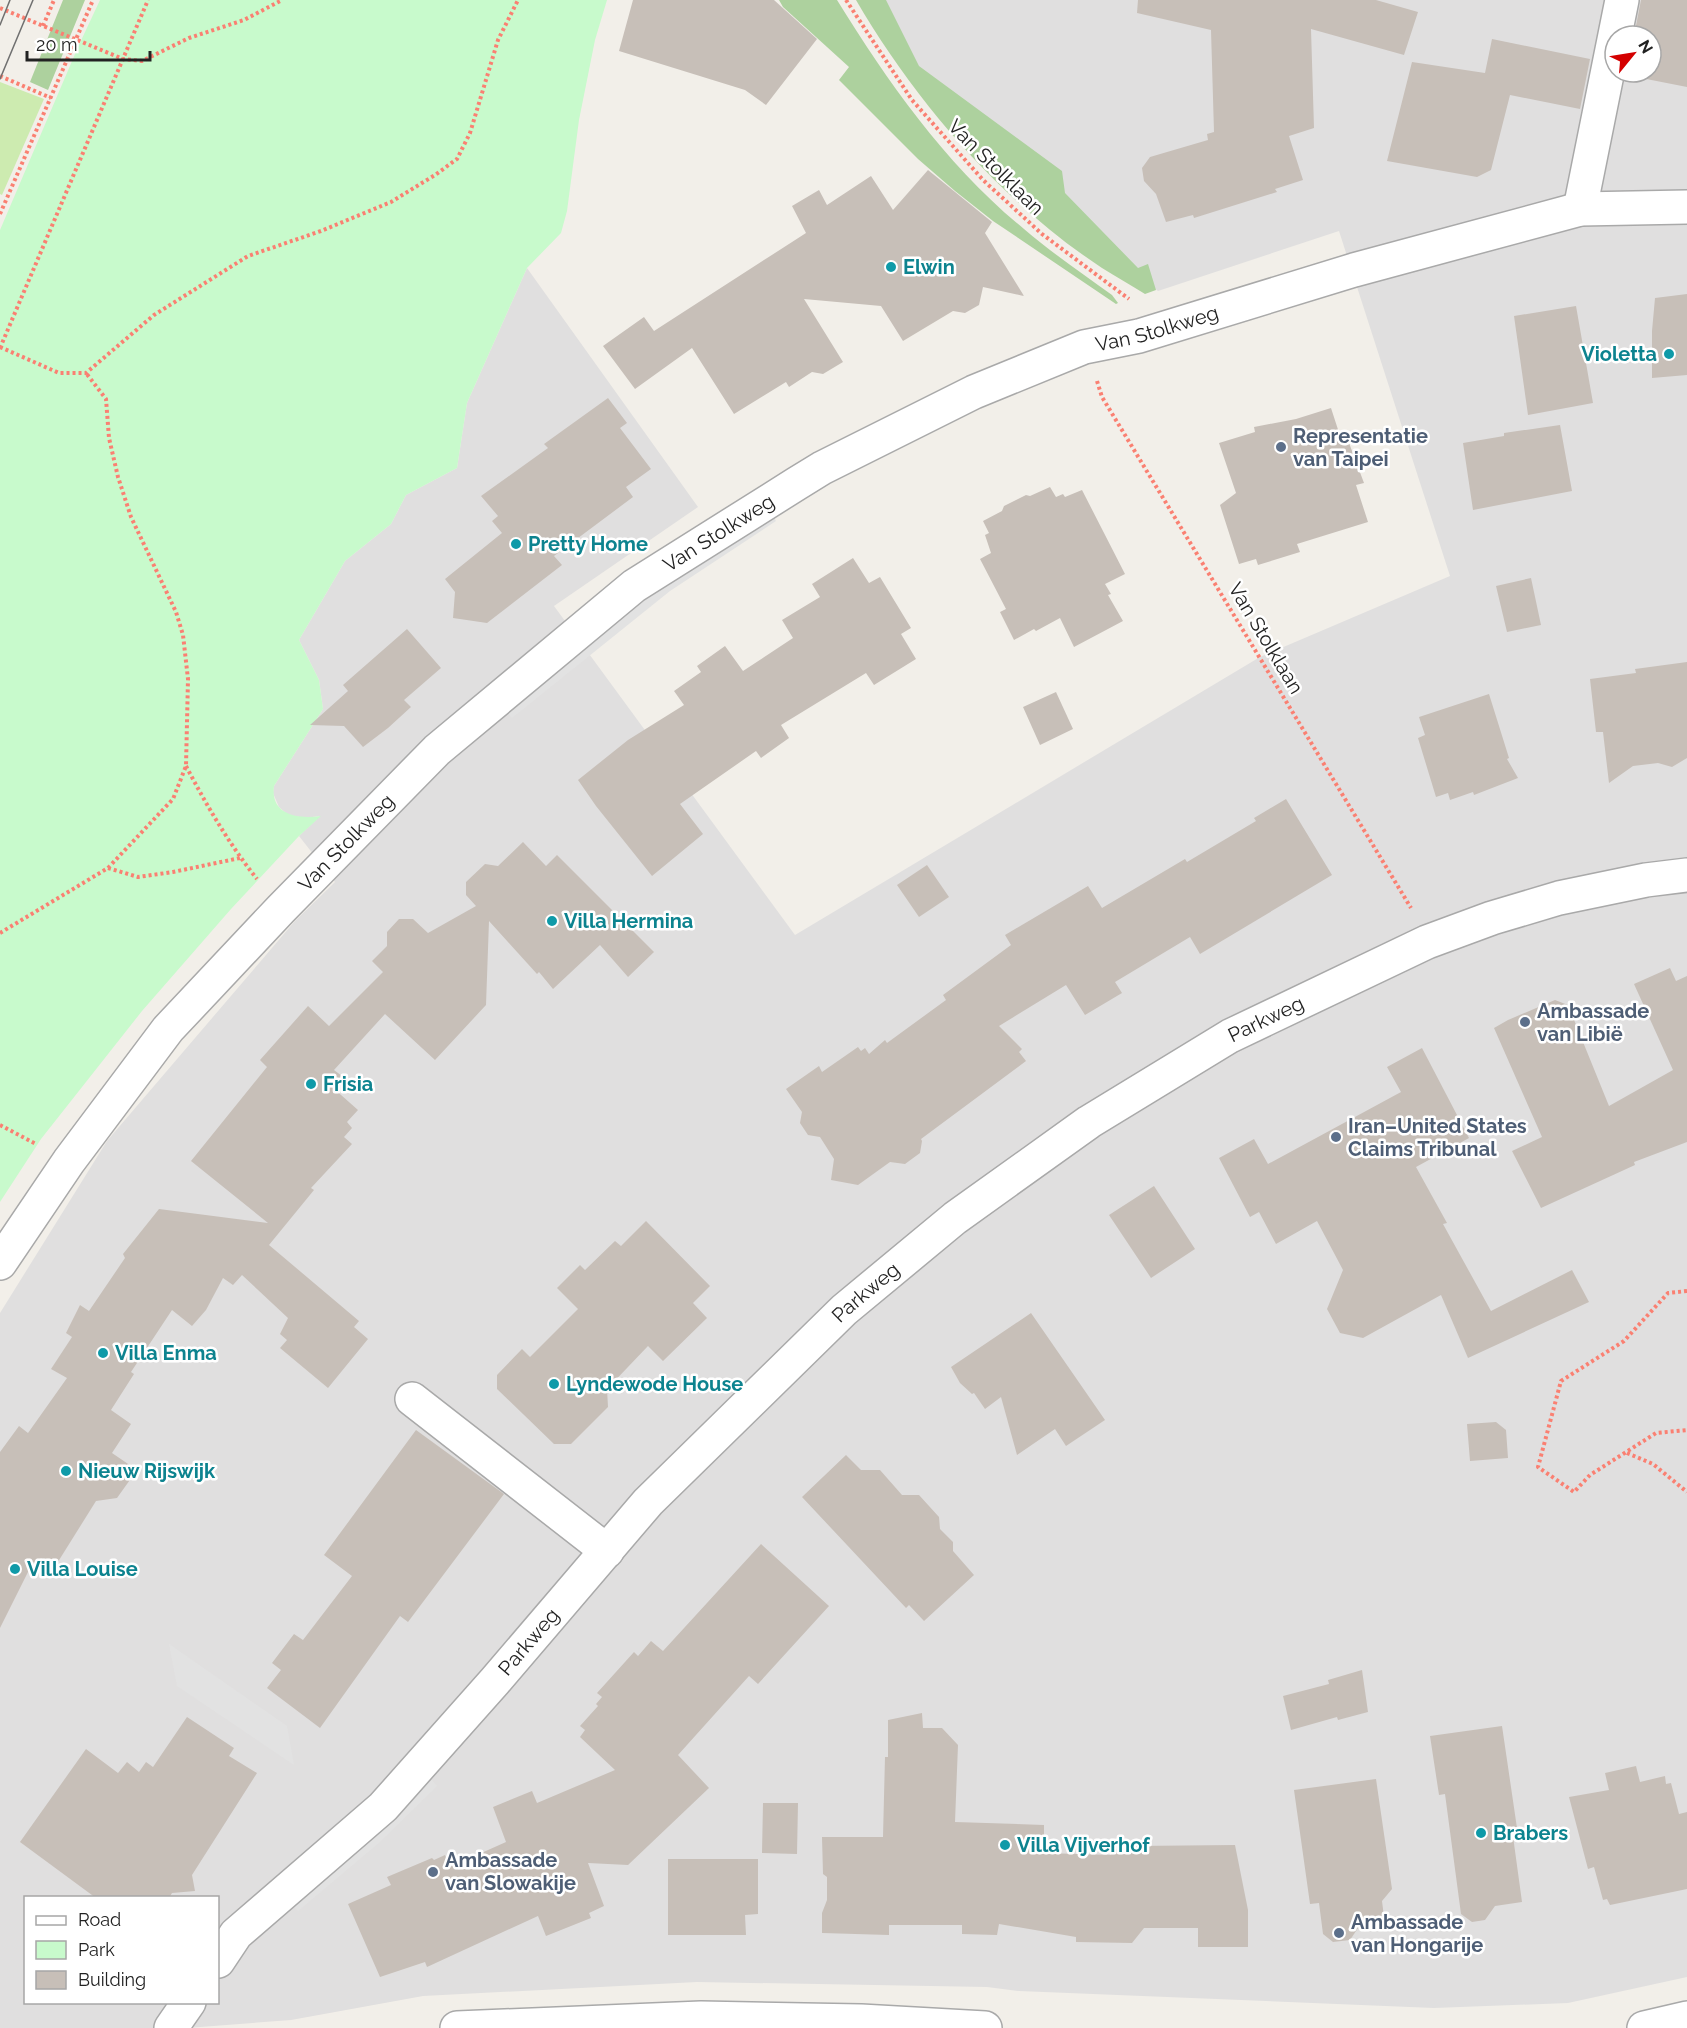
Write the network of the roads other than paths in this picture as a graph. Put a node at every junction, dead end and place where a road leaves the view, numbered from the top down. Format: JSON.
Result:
{"nodes":[{"id":1,"x":1622,"y":0,"type":"edge"},
{"id":2,"x":1687,"y":207,"type":"edge"},
{"id":3,"x":1580,"y":209,"type":"junction"},
{"id":4,"x":1687,"y":875,"type":"edge"},
{"id":5,"x":0,"y":1263,"type":"edge"},
{"id":6,"x":412,"y":1399,"type":"dead end"},
{"id":7,"x":607,"y":1551,"type":"junction"},
{"id":8,"x":219,"y":1960,"type":"edge"},
{"id":9,"x":188,"y":2004,"type":"edge"},
{"id":10,"x":1687,"y":2018,"type":"edge"},
{"id":11,"x":171,"y":2028,"type":"edge"},
{"id":12,"x":457,"y":2028,"type":"edge"},
{"id":13,"x":985,"y":2028,"type":"edge"},
{"id":14,"x":1644,"y":2028,"type":"edge"}],
"edges":[{"from":1,"to":3,"type":"street"},
{"from":2,"to":3,"type":"street","name":"Van Stolkweg"},
{"from":3,"to":5,"type":"street","name":"Van Stolkweg"},
{"from":4,"to":7,"type":"street","name":"Parkweg"},
{"from":6,"to":7,"type":"street"},
{"from":7,"to":8,"type":"street","name":"Parkweg"},
{"from":9,"to":11,"type":"street"},
{"from":10,"to":14,"type":"street"},
{"from":12,"to":13,"type":"street"}]}
